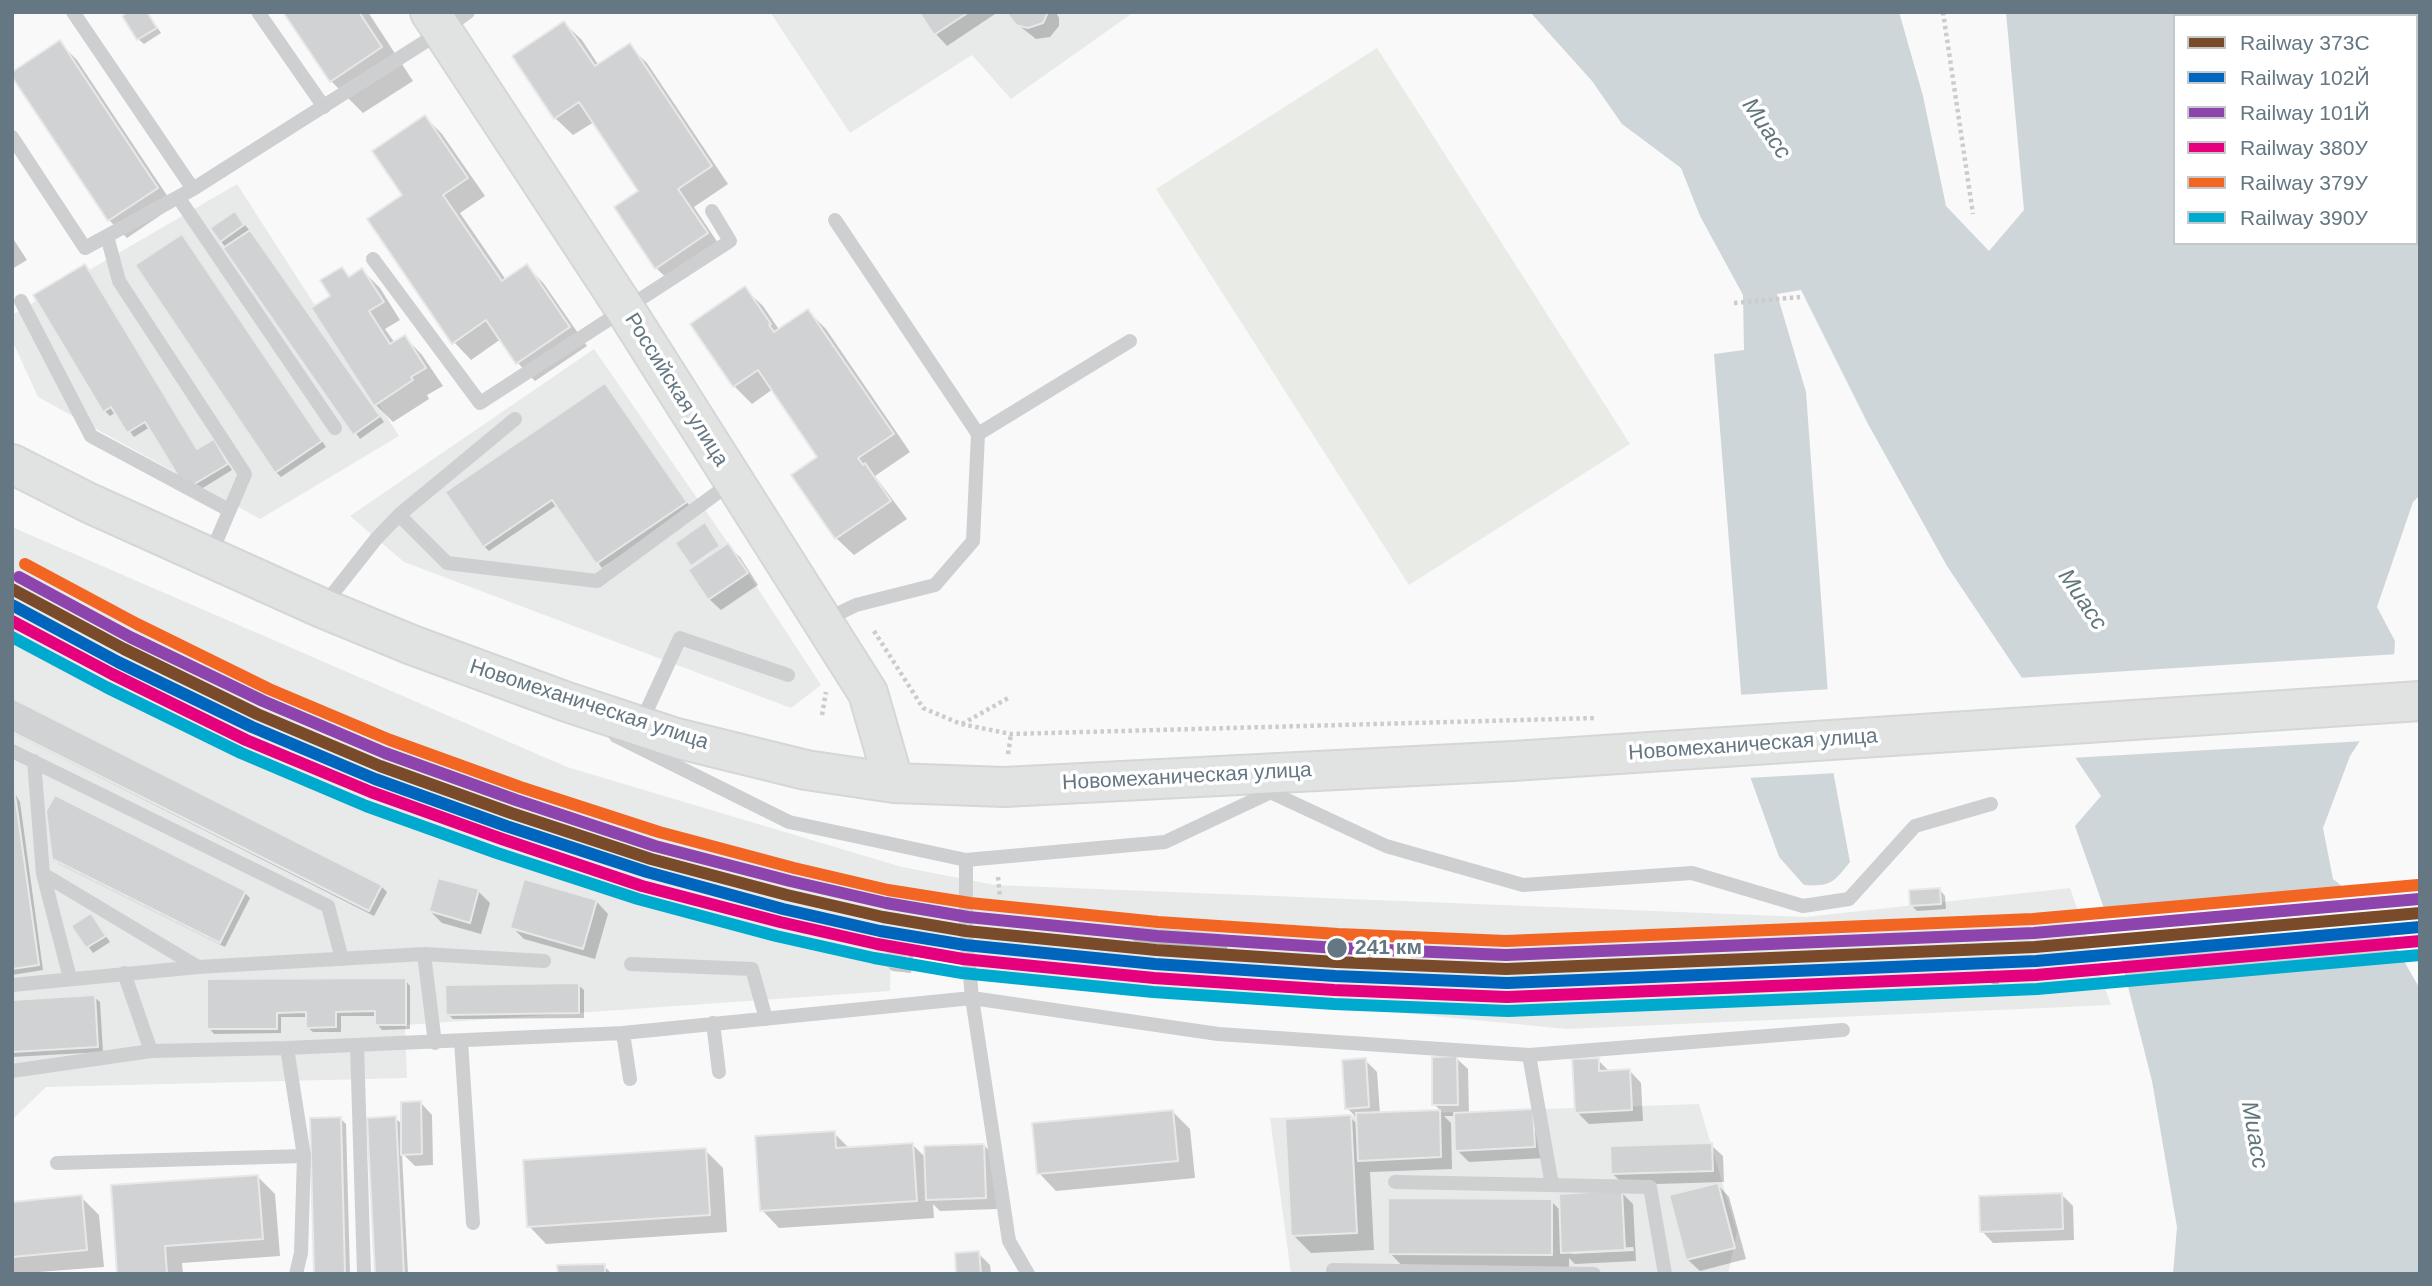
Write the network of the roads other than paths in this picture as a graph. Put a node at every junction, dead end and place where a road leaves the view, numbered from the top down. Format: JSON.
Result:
{"nodes":[{"id":1,"x":73,"y":12,"type":"edge"},
{"id":2,"x":258,"y":12,"type":"edge"},
{"id":3,"x":447,"y":19,"type":"edge"},
{"id":4,"x":324,"y":107,"type":"junction"},
{"id":5,"x":12,"y":137,"type":"edge"},
{"id":6,"x":193,"y":190,"type":"junction"},
{"id":7,"x":178,"y":197,"type":"junction"},
{"id":8,"x":712,"y":211,"type":"dead end"},
{"id":9,"x":835,"y":220,"type":"dead end"},
{"id":10,"x":107,"y":236,"type":"junction"},
{"id":11,"x":373,"y":259,"type":"dead end"},
{"id":12,"x":21,"y":301,"type":"dead end"},
{"id":13,"x":625,"y":309,"type":"junction"},
{"id":14,"x":1130,"y":341,"type":"dead end"},
{"id":15,"x":515,"y":419,"type":"dead end"},
{"id":16,"x":335,"y":428,"type":"dead end"},
{"id":17,"x":978,"y":434,"type":"junction"},
{"id":18,"x":12,"y":464,"type":"edge"},
{"id":19,"x":733,"y":481,"type":"junction"},
{"id":20,"x":229,"y":510,"type":"junction"},
{"id":21,"x":399,"y":515,"type":"junction"},
{"id":22,"x":209,"y":558,"type":"junction"},
{"id":23,"x":322,"y":608,"type":"junction"},
{"id":24,"x":823,"y":621,"type":"junction"},
{"id":25,"x":788,"y":675,"type":"dead end"},
{"id":26,"x":496,"y":676,"type":"junction"},
{"id":27,"x":2420,"y":701,"type":"edge"},
{"id":28,"x":640,"y":726,"type":"junction"},
{"id":29,"x":12,"y":751,"type":"edge"},
{"id":30,"x":34,"y":761,"type":"junction"},
{"id":31,"x":1316,"y":771,"type":"junction"},
{"id":32,"x":894,"y":783,"type":"junction"},
{"id":33,"x":1270,"y":792,"type":"junction"},
{"id":34,"x":1991,"y":804,"type":"dead end"},
{"id":35,"x":966,"y":860,"type":"junction"},
{"id":36,"x":43,"y":874,"type":"junction"},
{"id":37,"x":424,"y":954,"type":"junction"},
{"id":38,"x":342,"y":959,"type":"junction"},
{"id":39,"x":544,"y":961,"type":"dead end"},
{"id":40,"x":631,"y":964,"type":"dead end"},
{"id":41,"x":198,"y":967,"type":"junction"},
{"id":42,"x":124,"y":973,"type":"junction"},
{"id":43,"x":70,"y":978,"type":"junction"},
{"id":44,"x":12,"y":985,"type":"edge"},
{"id":45,"x":972,"y":998,"type":"junction"},
{"id":46,"x":766,"y":1019,"type":"junction"},
{"id":47,"x":713,"y":1023,"type":"junction"},
{"id":48,"x":1843,"y":1030,"type":"dead end"},
{"id":49,"x":623,"y":1033,"type":"junction"},
{"id":50,"x":461,"y":1041,"type":"junction"},
{"id":51,"x":435,"y":1042,"type":"junction"},
{"id":52,"x":357,"y":1045,"type":"junction"},
{"id":53,"x":287,"y":1048,"type":"junction"},
{"id":54,"x":151,"y":1051,"type":"junction"},
{"id":55,"x":1529,"y":1055,"type":"junction"},
{"id":56,"x":12,"y":1071,"type":"edge"},
{"id":57,"x":719,"y":1072,"type":"dead end"},
{"id":58,"x":630,"y":1079,"type":"dead end"},
{"id":59,"x":304,"y":1156,"type":"junction"},
{"id":60,"x":57,"y":1163,"type":"dead end"},
{"id":61,"x":1395,"y":1182,"type":"dead end"},
{"id":62,"x":1552,"y":1185,"type":"junction"},
{"id":63,"x":473,"y":1223,"type":"dead end"},
{"id":64,"x":1333,"y":1270,"type":"dead end"},
{"id":65,"x":296,"y":1274,"type":"edge"},
{"id":66,"x":364,"y":1274,"type":"edge"},
{"id":67,"x":1028,"y":1274,"type":"edge"},
{"id":68,"x":1594,"y":1274,"type":"edge"},
{"id":69,"x":1665,"y":1274,"type":"edge"}],
"edges":[{"from":1,"to":6,"type":"lane"},
{"from":2,"to":4,"type":"lane"},
{"from":3,"to":4,"type":"lane"},
{"from":3,"to":13,"type":"main road","name":"Российская улица"},
{"from":4,"to":6,"type":"lane"},
{"from":5,"to":10,"type":"lane"},
{"from":6,"to":7,"type":"lane"},
{"from":7,"to":10,"type":"lane"},
{"from":7,"to":16,"type":"lane"},
{"from":8,"to":13,"type":"lane"},
{"from":9,"to":17,"type":"lane"},
{"from":10,"to":20,"type":"lane"},
{"from":11,"to":13,"type":"lane"},
{"from":12,"to":20,"type":"lane"},
{"from":13,"to":19,"type":"main road","name":"Российская улица"},
{"from":14,"to":17,"type":"lane"},
{"from":15,"to":21,"type":"lane"},
{"from":17,"to":24,"type":"lane"},
{"from":18,"to":22,"type":"main road","name":"Новомеханическая улица"},
{"from":19,"to":21,"type":"lane"},
{"from":19,"to":24,"type":"main road","name":"Российская улица"},
{"from":20,"to":22,"type":"lane"},
{"from":21,"to":23,"type":"lane"},
{"from":22,"to":23,"type":"main road","name":"Новомеханическая улица"},
{"from":23,"to":26,"type":"main road","name":"Новомеханическая улица"},
{"from":24,"to":32,"type":"main road","name":"Российская улица"},
{"from":25,"to":28,"type":"lane"},
{"from":26,"to":28,"type":"main road","name":"Новомеханическая улица"},
{"from":26,"to":35,"type":"lane"},
{"from":27,"to":31,"type":"main road","name":"Новомеханическая улица"},
{"from":28,"to":32,"type":"main road","name":"Новомеханическая улица"},
{"from":29,"to":30,"type":"lane"},
{"from":30,"to":36,"type":"lane"},
{"from":30,"to":38,"type":"lane"},
{"from":31,"to":32,"type":"main road","name":"Новомеханическая улица"},
{"from":31,"to":33,"type":"lane"},
{"from":33,"to":34,"type":"lane"},
{"from":33,"to":35,"type":"lane"},
{"from":35,"to":45,"type":"lane"},
{"from":36,"to":41,"type":"lane"},
{"from":36,"to":43,"type":"lane"},
{"from":37,"to":38,"type":"lane"},
{"from":37,"to":39,"type":"lane"},
{"from":37,"to":51,"type":"lane"},
{"from":38,"to":41,"type":"lane"},
{"from":40,"to":46,"type":"lane"},
{"from":41,"to":42,"type":"lane"},
{"from":42,"to":43,"type":"lane"},
{"from":42,"to":54,"type":"lane"},
{"from":43,"to":44,"type":"lane"},
{"from":45,"to":46,"type":"lane"},
{"from":45,"to":55,"type":"lane"},
{"from":45,"to":67,"type":"lane"},
{"from":46,"to":47,"type":"lane"},
{"from":47,"to":49,"type":"lane"},
{"from":47,"to":57,"type":"lane"},
{"from":48,"to":55,"type":"lane"},
{"from":49,"to":50,"type":"lane"},
{"from":49,"to":58,"type":"lane"},
{"from":50,"to":51,"type":"lane"},
{"from":50,"to":63,"type":"lane"},
{"from":51,"to":52,"type":"lane"},
{"from":52,"to":53,"type":"lane"},
{"from":52,"to":66,"type":"lane"},
{"from":53,"to":54,"type":"lane"},
{"from":53,"to":59,"type":"lane"},
{"from":54,"to":56,"type":"lane"},
{"from":55,"to":62,"type":"lane"},
{"from":59,"to":60,"type":"lane"},
{"from":59,"to":65,"type":"lane"},
{"from":61,"to":62,"type":"lane"},
{"from":62,"to":69,"type":"lane"},
{"from":64,"to":68,"type":"lane"}]}
